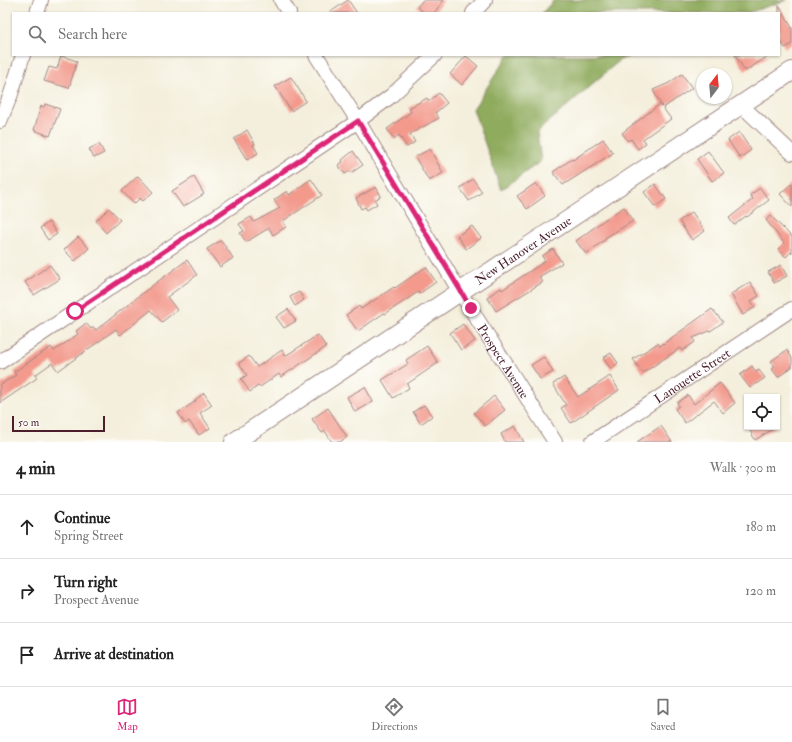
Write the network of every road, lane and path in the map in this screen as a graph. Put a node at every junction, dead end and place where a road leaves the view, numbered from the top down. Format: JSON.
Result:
{"nodes":[{"id":1,"x":41,"y":0,"type":"edge"},
{"id":2,"x":281,"y":0,"type":"edge"},
{"id":3,"x":485,"y":0,"type":"edge"},
{"id":4,"x":37,"y":12,"type":"edge"},
{"id":5,"x":288,"y":12,"type":"edge"},
{"id":6,"x":474,"y":12,"type":"edge"},
{"id":7,"x":23,"y":56,"type":"edge"},
{"id":8,"x":317,"y":56,"type":"edge"},
{"id":9,"x":434,"y":56,"type":"edge"},
{"id":10,"x":792,"y":71,"type":"edge"},
{"id":11,"x":741,"y":105,"type":"junction"},
{"id":12,"x":0,"y":121,"type":"edge"},
{"id":13,"x":358,"y":121,"type":"junction"},
{"id":14,"x":792,"y":153,"type":"edge"},
{"id":15,"x":460,"y":292,"type":"junction"},
{"id":16,"x":792,"y":309,"type":"edge"},
{"id":17,"x":0,"y":362,"type":"edge"},
{"id":18,"x":234,"y":442,"type":"edge"},
{"id":19,"x":555,"y":442,"type":"edge"},
{"id":20,"x":592,"y":442,"type":"edge"}],
"edges":[{"from":1,"to":4,"type":"street"},
{"from":2,"to":5,"type":"street"},
{"from":3,"to":6,"type":"street"},
{"from":7,"to":12,"type":"street"},
{"from":8,"to":13,"type":"street","name":"Prospect Avenue"},
{"from":9,"to":13,"type":"street"},
{"from":10,"to":11,"type":"main road","name":"New Hanover Avenue"},
{"from":11,"to":14,"type":"street"},
{"from":11,"to":15,"type":"main road","name":"New Hanover Avenue"},
{"from":13,"to":15,"type":"street","name":"Prospect Avenue"},
{"from":13,"to":17,"type":"street"},
{"from":15,"to":18,"type":"main road","name":"New Hanover Avenue"},
{"from":15,"to":19,"type":"street","name":"Prospect Avenue"},
{"from":16,"to":20,"type":"street","name":"Lanouette Street"}]}
